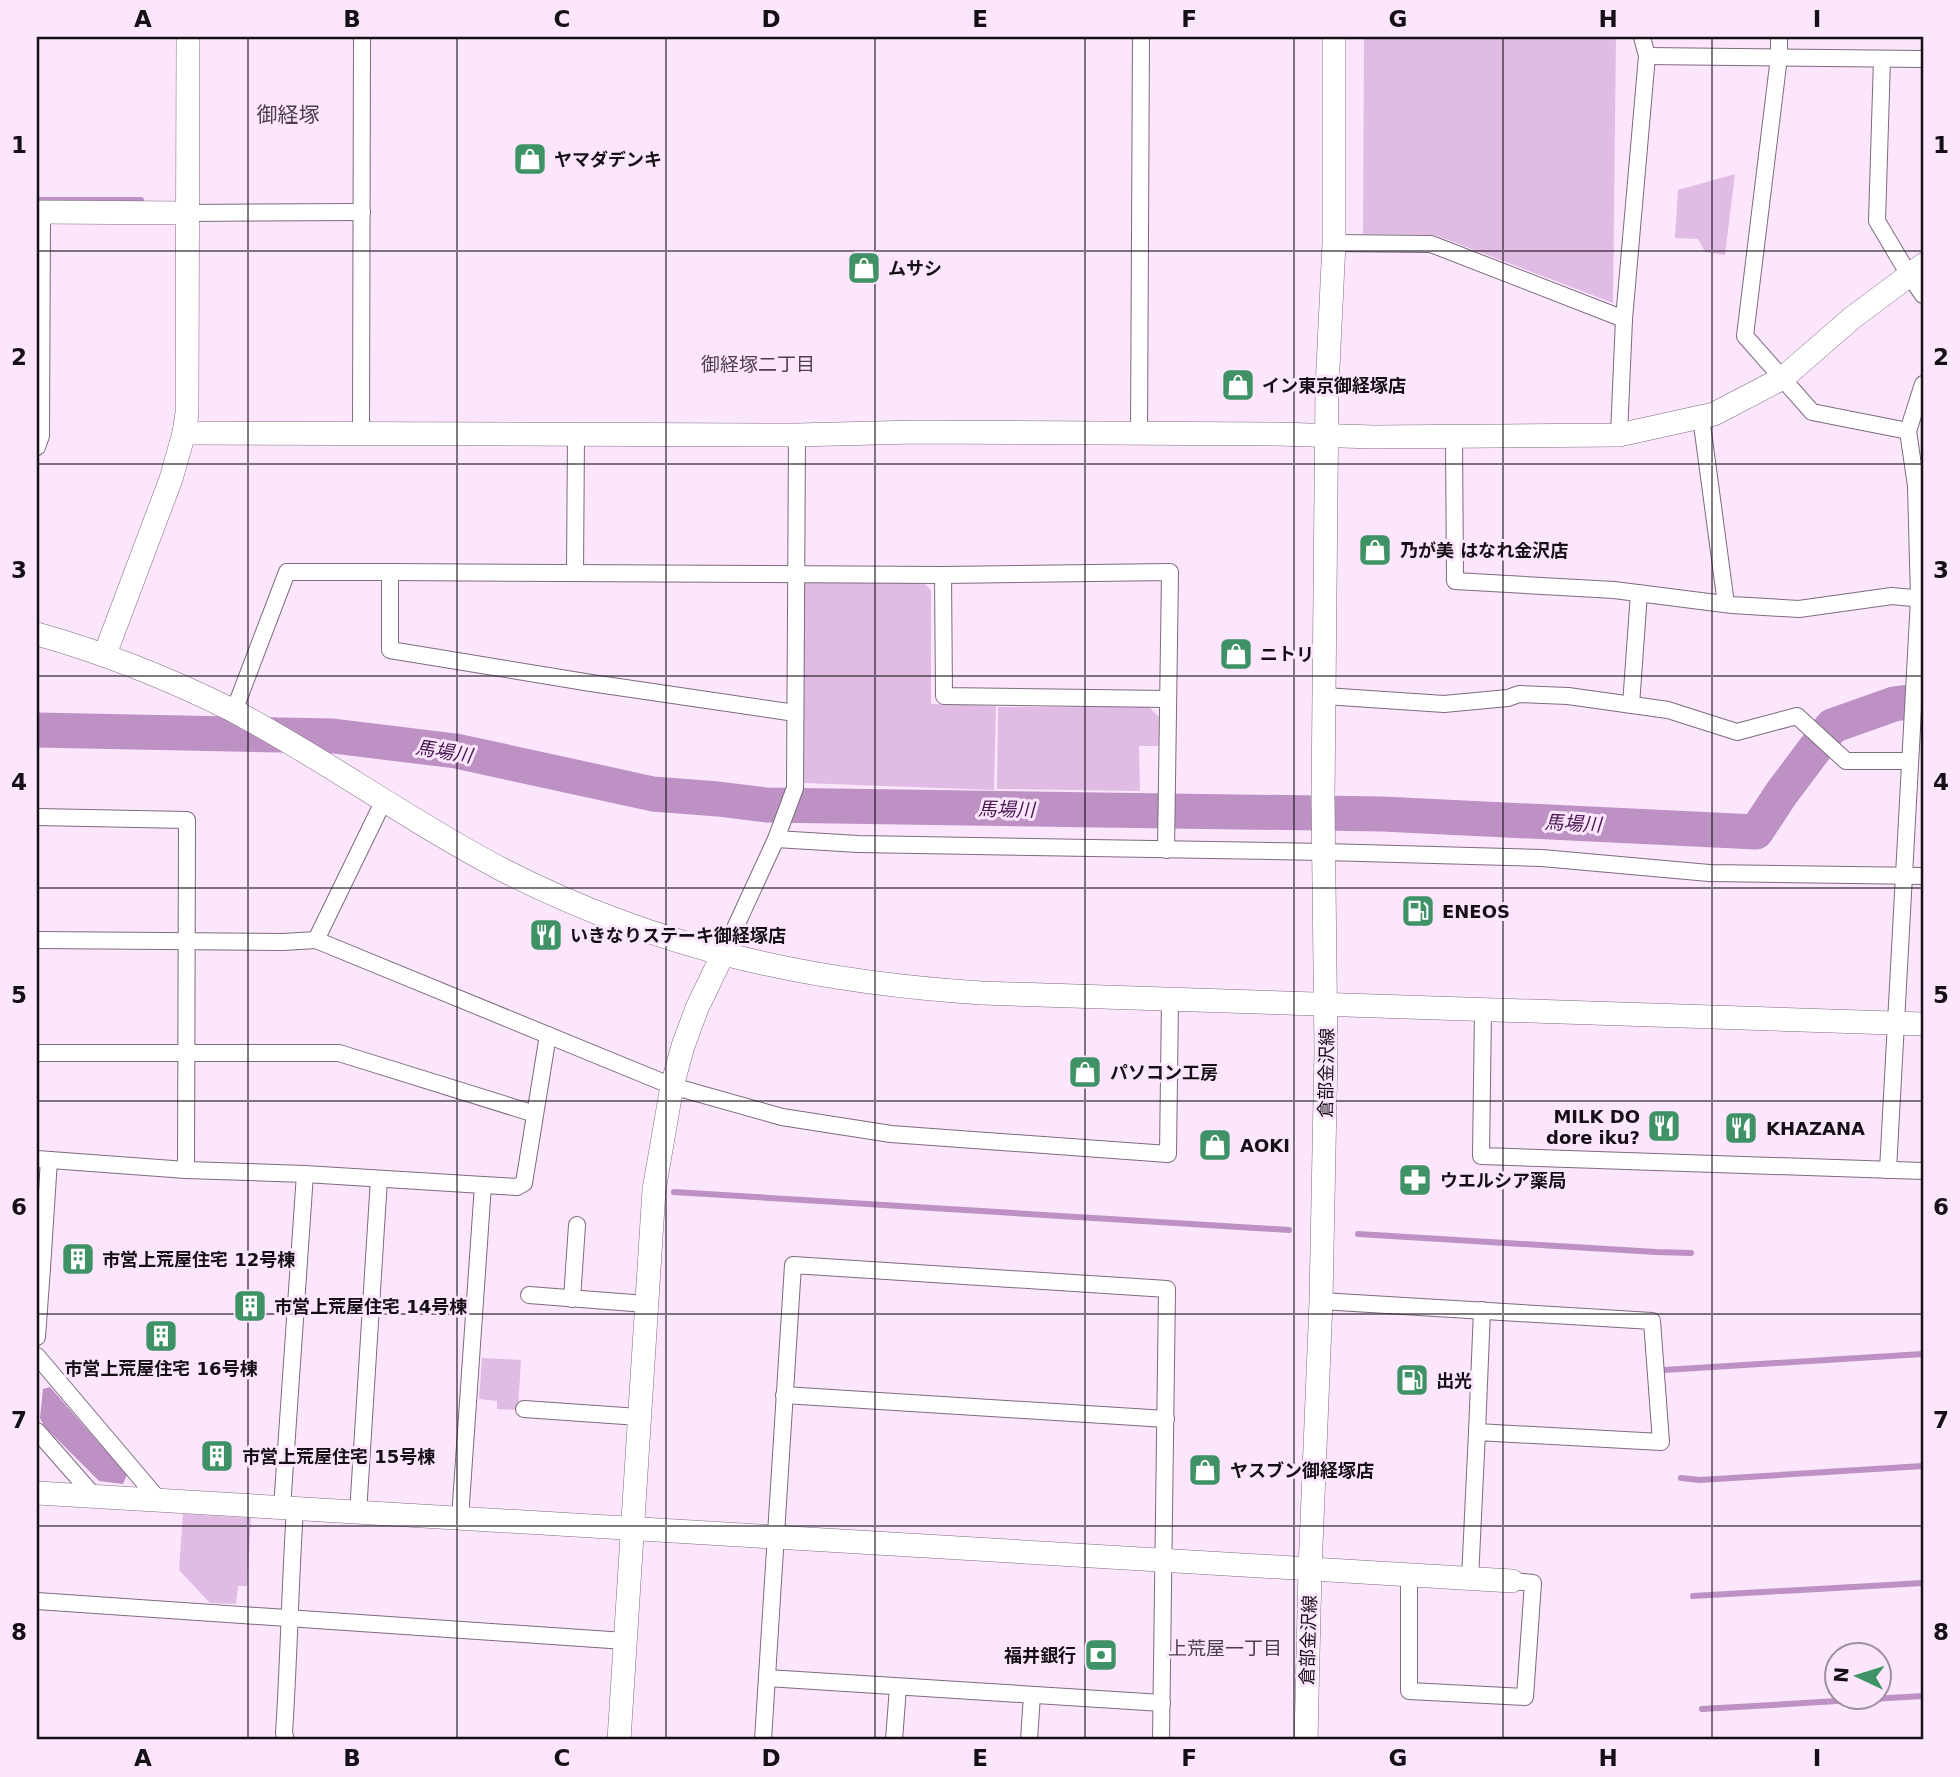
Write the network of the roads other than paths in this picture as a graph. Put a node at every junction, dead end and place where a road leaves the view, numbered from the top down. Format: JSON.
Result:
{"nodes":[{"id":1,"x":188,"y":37,"type":"edge"},
{"id":2,"x":362,"y":37,"type":"edge"},
{"id":3,"x":1141,"y":37,"type":"edge"},
{"id":4,"x":1334,"y":37,"type":"edge"},
{"id":5,"x":1642,"y":37,"type":"edge"},
{"id":6,"x":1779,"y":37,"type":"edge"},
{"id":7,"x":1647,"y":56,"type":"junction"},
{"id":8,"x":1779,"y":58,"type":"junction"},
{"id":9,"x":1882,"y":59,"type":"junction"},
{"id":10,"x":1923,"y":59,"type":"edge"},
{"id":11,"x":40,"y":212,"type":"edge"},
{"id":12,"x":362,"y":212,"type":"junction"},
{"id":13,"x":188,"y":213,"type":"junction"},
{"id":14,"x":1334,"y":243,"type":"junction"},
{"id":15,"x":1916,"y":270,"type":"edge"},
{"id":16,"x":1923,"y":295,"type":"edge"},
{"id":17,"x":1624,"y":319,"type":"junction"},
{"id":18,"x":1783,"y":378,"type":"junction"},
{"id":19,"x":1923,"y":384,"type":"edge"},
{"id":20,"x":1701,"y":417,"type":"junction"},
{"id":21,"x":1908,"y":431,"type":"junction"},
{"id":22,"x":184,"y":433,"type":"junction"},
{"id":23,"x":360,"y":433,"type":"junction"},
{"id":24,"x":576,"y":433,"type":"junction"},
{"id":25,"x":1139,"y":434,"type":"junction"},
{"id":26,"x":797,"y":435,"type":"junction"},
{"id":27,"x":1619,"y":435,"type":"junction"},
{"id":28,"x":1326,"y":436,"type":"junction"},
{"id":29,"x":1454,"y":436,"type":"junction"},
{"id":30,"x":37,"y":447,"type":"edge"},
{"id":31,"x":1920,"y":486,"type":"edge"},
{"id":32,"x":390,"y":572,"type":"junction"},
{"id":33,"x":575,"y":573,"type":"junction"},
{"id":34,"x":796,"y":574,"type":"junction"},
{"id":35,"x":943,"y":576,"type":"junction"},
{"id":36,"x":1639,"y":593,"type":"junction"},
{"id":37,"x":1921,"y":599,"type":"edge"},
{"id":38,"x":1726,"y":604,"type":"junction"},
{"id":39,"x":37,"y":634,"type":"edge"},
{"id":40,"x":105,"y":654,"type":"junction"},
{"id":41,"x":1325,"y":696,"type":"junction"},
{"id":42,"x":1168,"y":699,"type":"junction"},
{"id":43,"x":1631,"y":705,"type":"junction"},
{"id":44,"x":795,"y":713,"type":"junction"},
{"id":45,"x":243,"y":716,"type":"junction"},
{"id":46,"x":1909,"y":761,"type":"junction"},
{"id":47,"x":384,"y":800,"type":"junction"},
{"id":48,"x":37,"y":817,"type":"edge"},
{"id":49,"x":776,"y":839,"type":"junction"},
{"id":50,"x":1166,"y":850,"type":"junction"},
{"id":51,"x":1324,"y":852,"type":"junction"},
{"id":52,"x":1923,"y":876,"type":"edge"},
{"id":53,"x":1902,"y":877,"type":"junction"},
{"id":54,"x":37,"y":940,"type":"edge"},
{"id":55,"x":316,"y":940,"type":"junction"},
{"id":56,"x":187,"y":941,"type":"junction"},
{"id":57,"x":723,"y":954,"type":"junction"},
{"id":58,"x":1170,"y":1000,"type":"junction"},
{"id":59,"x":1327,"y":1003,"type":"junction"},
{"id":60,"x":1483,"y":1010,"type":"junction"},
{"id":61,"x":1896,"y":1024,"type":"junction"},
{"id":62,"x":1923,"y":1024,"type":"edge"},
{"id":63,"x":548,"y":1035,"type":"junction"},
{"id":64,"x":37,"y":1053,"type":"edge"},
{"id":65,"x":187,"y":1053,"type":"junction"},
{"id":66,"x":672,"y":1086,"type":"junction"},
{"id":67,"x":535,"y":1114,"type":"junction"},
{"id":68,"x":43,"y":1159,"type":"edge"},
{"id":69,"x":186,"y":1170,"type":"junction"},
{"id":70,"x":1888,"y":1170,"type":"junction"},
{"id":71,"x":1923,"y":1171,"type":"edge"},
{"id":72,"x":305,"y":1174,"type":"junction"},
{"id":73,"x":379,"y":1179,"type":"junction"},
{"id":74,"x":484,"y":1185,"type":"junction"},
{"id":75,"x":577,"y":1225,"type":"dead end"},
{"id":76,"x":39,"y":1268,"type":"edge"},
{"id":77,"x":529,"y":1295,"type":"dead end"},
{"id":78,"x":572,"y":1299,"type":"junction"},
{"id":79,"x":1321,"y":1301,"type":"junction"},
{"id":80,"x":646,"y":1304,"type":"junction"},
{"id":81,"x":1482,"y":1310,"type":"junction"},
{"id":82,"x":37,"y":1336,"type":"edge"},
{"id":83,"x":37,"y":1356,"type":"edge"},
{"id":84,"x":784,"y":1395,"type":"junction"},
{"id":85,"x":524,"y":1409,"type":"dead end"},
{"id":86,"x":639,"y":1417,"type":"junction"},
{"id":87,"x":1166,"y":1419,"type":"junction"},
{"id":88,"x":37,"y":1431,"type":"edge"},
{"id":89,"x":1477,"y":1432,"type":"junction"},
{"id":90,"x":37,"y":1493,"type":"edge"},
{"id":91,"x":94,"y":1496,"type":"junction"},
{"id":92,"x":159,"y":1500,"type":"junction"},
{"id":93,"x":289,"y":1509,"type":"junction"},
{"id":94,"x":358,"y":1513,"type":"junction"},
{"id":95,"x":460,"y":1518,"type":"junction"},
{"id":96,"x":633,"y":1529,"type":"junction"},
{"id":97,"x":776,"y":1538,"type":"junction"},
{"id":98,"x":1164,"y":1561,"type":"junction"},
{"id":99,"x":1310,"y":1570,"type":"junction"},
{"id":100,"x":1409,"y":1576,"type":"junction"},
{"id":101,"x":1470,"y":1579,"type":"junction"},
{"id":102,"x":1512,"y":1581,"type":"joint"},
{"id":103,"x":37,"y":1601,"type":"edge"},
{"id":104,"x":289,"y":1619,"type":"junction"},
{"id":105,"x":625,"y":1641,"type":"junction"},
{"id":106,"x":767,"y":1678,"type":"junction"},
{"id":107,"x":898,"y":1687,"type":"junction"},
{"id":108,"x":1032,"y":1695,"type":"junction"},
{"id":109,"x":1162,"y":1703,"type":"junction"},
{"id":110,"x":286,"y":1740,"type":"edge"},
{"id":111,"x":619,"y":1740,"type":"edge"},
{"id":112,"x":763,"y":1740,"type":"edge"},
{"id":113,"x":894,"y":1740,"type":"edge"},
{"id":114,"x":1029,"y":1740,"type":"edge"},
{"id":115,"x":1161,"y":1740,"type":"edge"},
{"id":116,"x":1306,"y":1740,"type":"edge"}],
"edges":[{"from":1,"to":13,"type":"street"},
{"from":2,"to":12,"type":"street"},
{"from":3,"to":25,"type":"street"},
{"from":4,"to":14,"type":"street"},
{"from":5,"to":7,"type":"street"},
{"from":6,"to":8,"type":"street"},
{"from":7,"to":8,"type":"street"},
{"from":7,"to":17,"type":"street"},
{"from":8,"to":9,"type":"street"},
{"from":8,"to":18,"type":"street"},
{"from":9,"to":10,"type":"street"},
{"from":9,"to":15,"type":"street"},
{"from":11,"to":13,"type":"street"},
{"from":11,"to":30,"type":"street"},
{"from":12,"to":13,"type":"street"},
{"from":12,"to":23,"type":"street"},
{"from":13,"to":22,"type":"street"},
{"from":14,"to":17,"type":"street"},
{"from":14,"to":28,"type":"street"},
{"from":15,"to":16,"type":"street"},
{"from":15,"to":18,"type":"street"},
{"from":17,"to":27,"type":"street"},
{"from":18,"to":20,"type":"street"},
{"from":18,"to":21,"type":"street"},
{"from":19,"to":21,"type":"street"},
{"from":20,"to":27,"type":"street"},
{"from":20,"to":38,"type":"street"},
{"from":21,"to":31,"type":"street"},
{"from":22,"to":23,"type":"street"},
{"from":22,"to":40,"type":"street"},
{"from":23,"to":24,"type":"street"},
{"from":24,"to":26,"type":"street"},
{"from":24,"to":33,"type":"street"},
{"from":25,"to":26,"type":"street"},
{"from":25,"to":28,"type":"street"},
{"from":26,"to":34,"type":"street"},
{"from":27,"to":29,"type":"street"},
{"from":28,"to":29,"type":"street"},
{"from":28,"to":41,"type":"street"},
{"from":29,"to":36,"type":"street"},
{"from":31,"to":37,"type":"street"},
{"from":32,"to":33,"type":"street"},
{"from":32,"to":44,"type":"street"},
{"from":32,"to":45,"type":"street"},
{"from":33,"to":34,"type":"street"},
{"from":34,"to":35,"type":"street"},
{"from":34,"to":44,"type":"street"},
{"from":35,"to":42,"type":"street"},
{"from":35,"to":42,"type":"street"},
{"from":36,"to":38,"type":"street"},
{"from":36,"to":43,"type":"street"},
{"from":37,"to":38,"type":"street"},
{"from":37,"to":46,"type":"street"},
{"from":39,"to":40,"type":"street"},
{"from":40,"to":45,"type":"street"},
{"from":41,"to":43,"type":"street"},
{"from":41,"to":51,"type":"street"},
{"from":42,"to":50,"type":"street"},
{"from":43,"to":46,"type":"street"},
{"from":44,"to":49,"type":"street"},
{"from":45,"to":47,"type":"street"},
{"from":46,"to":53,"type":"street"},
{"from":47,"to":55,"type":"street"},
{"from":47,"to":57,"type":"street"},
{"from":48,"to":56,"type":"street"},
{"from":49,"to":50,"type":"street"},
{"from":49,"to":57,"type":"street"},
{"from":50,"to":51,"type":"street"},
{"from":51,"to":53,"type":"street"},
{"from":51,"to":59,"type":"street"},
{"from":52,"to":53,"type":"street"},
{"from":53,"to":61,"type":"street"},
{"from":54,"to":56,"type":"street"},
{"from":55,"to":56,"type":"street"},
{"from":55,"to":63,"type":"street"},
{"from":56,"to":65,"type":"street"},
{"from":57,"to":58,"type":"street"},
{"from":57,"to":66,"type":"street"},
{"from":58,"to":59,"type":"street"},
{"from":58,"to":66,"type":"street"},
{"from":59,"to":60,"type":"street","name":"倉部金沢線"},
{"from":59,"to":79,"type":"street","name":"倉部金沢線"},
{"from":60,"to":61,"type":"street","name":"倉部金沢線"},
{"from":60,"to":70,"type":"street"},
{"from":61,"to":62,"type":"street","name":"倉部金沢線"},
{"from":61,"to":70,"type":"street"},
{"from":63,"to":66,"type":"street"},
{"from":63,"to":67,"type":"street"},
{"from":64,"to":65,"type":"street"},
{"from":65,"to":67,"type":"street"},
{"from":65,"to":69,"type":"street"},
{"from":66,"to":80,"type":"street"},
{"from":67,"to":74,"type":"street"},
{"from":68,"to":69,"type":"street"},
{"from":68,"to":76,"type":"street"},
{"from":69,"to":72,"type":"street"},
{"from":70,"to":71,"type":"street"},
{"from":72,"to":73,"type":"street"},
{"from":72,"to":93,"type":"street"},
{"from":73,"to":74,"type":"street"},
{"from":73,"to":94,"type":"street"},
{"from":74,"to":95,"type":"street"},
{"from":75,"to":78,"type":"street"},
{"from":76,"to":82,"type":"street"},
{"from":77,"to":78,"type":"street"},
{"from":78,"to":80,"type":"street"},
{"from":79,"to":81,"type":"street"},
{"from":79,"to":99,"type":"street","name":"倉部金沢線"},
{"from":80,"to":86,"type":"street"},
{"from":81,"to":89,"type":"street"},
{"from":81,"to":89,"type":"street"},
{"from":83,"to":92,"type":"street"},
{"from":84,"to":87,"type":"street"},
{"from":84,"to":87,"type":"street"},
{"from":84,"to":97,"type":"street"},
{"from":85,"to":86,"type":"street"},
{"from":86,"to":96,"type":"street"},
{"from":87,"to":98,"type":"street"},
{"from":88,"to":91,"type":"street"},
{"from":89,"to":101,"type":"street"},
{"from":90,"to":91,"type":"street"},
{"from":91,"to":92,"type":"street"},
{"from":92,"to":93,"type":"street"},
{"from":93,"to":94,"type":"street"},
{"from":93,"to":104,"type":"street"},
{"from":94,"to":95,"type":"street"},
{"from":95,"to":96,"type":"street"},
{"from":96,"to":97,"type":"street"},
{"from":96,"to":105,"type":"street"},
{"from":97,"to":98,"type":"street"},
{"from":97,"to":106,"type":"street"},
{"from":98,"to":99,"type":"street"},
{"from":98,"to":109,"type":"street"},
{"from":99,"to":100,"type":"street"},
{"from":99,"to":116,"type":"street","name":"倉部金沢線"},
{"from":100,"to":101,"type":"street"},
{"from":100,"to":102,"type":"street"},
{"from":101,"to":102,"type":"street"},
{"from":103,"to":104,"type":"street"},
{"from":104,"to":105,"type":"street"},
{"from":104,"to":110,"type":"street"},
{"from":105,"to":111,"type":"street"},
{"from":106,"to":107,"type":"street"},
{"from":106,"to":112,"type":"street"},
{"from":107,"to":108,"type":"street"},
{"from":107,"to":113,"type":"street"},
{"from":108,"to":109,"type":"street"},
{"from":108,"to":114,"type":"street"},
{"from":109,"to":115,"type":"street"}]}
